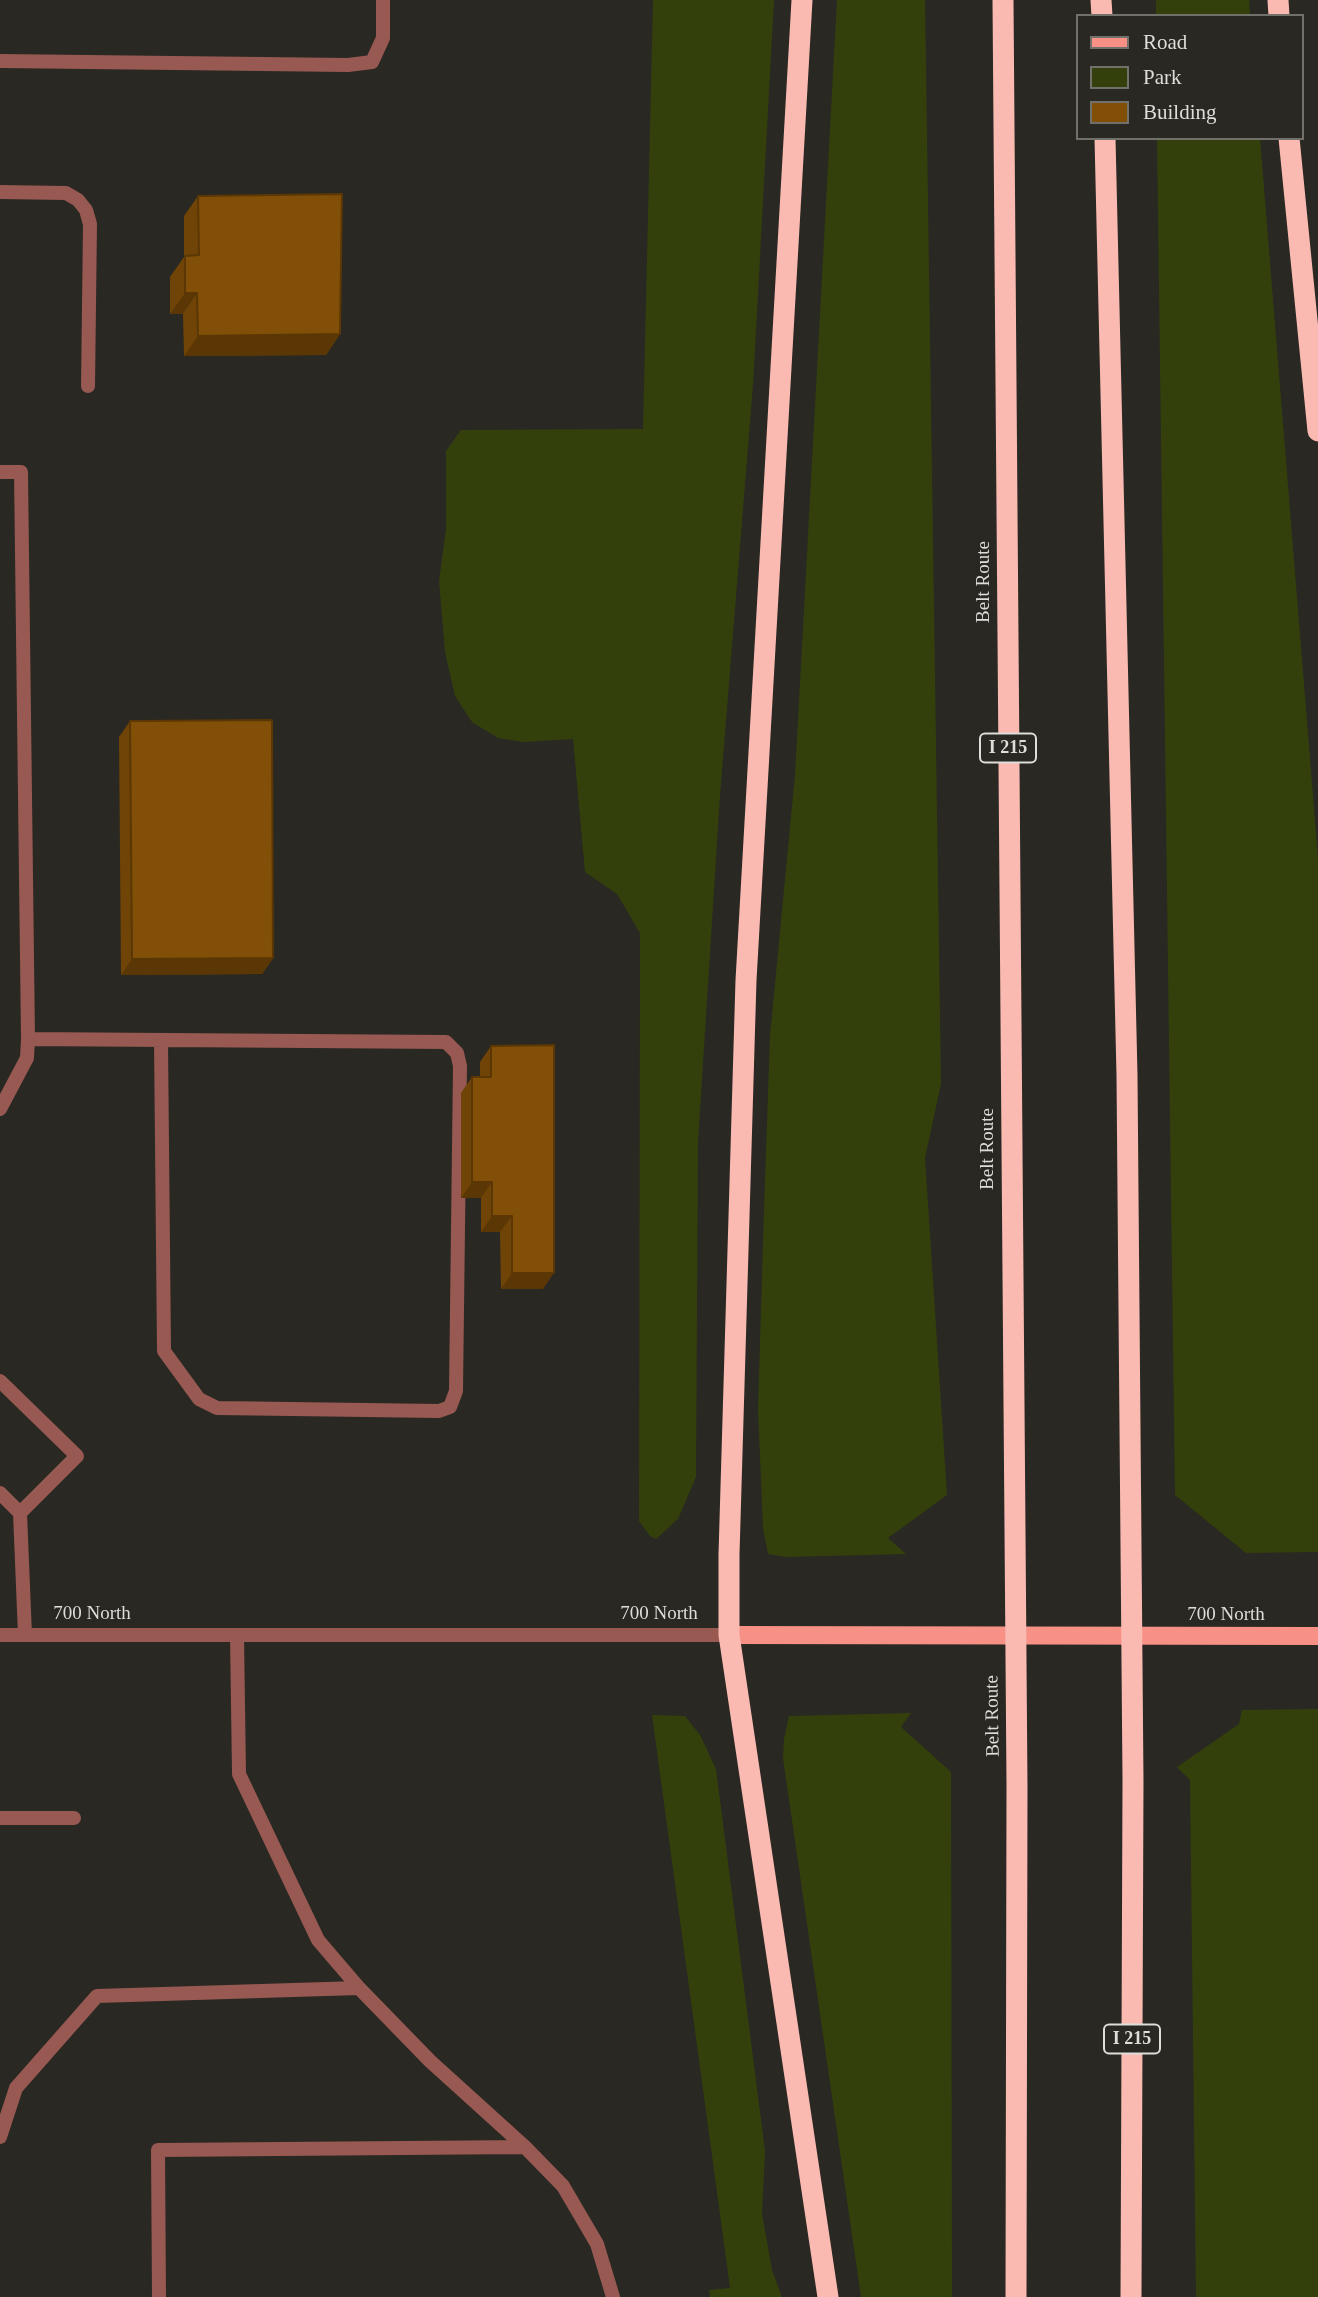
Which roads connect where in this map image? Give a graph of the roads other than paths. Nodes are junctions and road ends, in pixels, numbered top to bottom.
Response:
1 (383, 0) edge
2 (802, 0) edge
3 (1003, 0) edge
4 (0, 61) edge
5 (1105, 140) edge
6 (1289, 140) edge
7 (0, 191) edge
8 (88, 386) dead end
9 (1318, 431) edge
10 (0, 472) edge
11 (28, 1039) junction
12 (161, 1040) junction
13 (0, 1109) edge
14 (0, 1381) edge
15 (0, 1493) edge
16 (20, 1513) junction
17 (0, 1635) edge
18 (25, 1635) junction
19 (237, 1635) junction
20 (729, 1635) junction
21 (1318, 1636) edge
22 (0, 1818) edge
23 (74, 1818) dead end
24 (359, 1988) junction
25 (0, 2137) edge
26 (525, 2147) junction
27 (159, 2297) edge
28 (613, 2297) edge
29 (828, 2297) edge
30 (1016, 2297) edge
31 (1131, 2297) edge

1 - 4 street
2 - 20 highway
3 - 30 highway, Belt Route / I 215
5 - 31 highway, I 215
6 - 9 highway
7 - 8 street
10 - 11 street
11 - 12 street
11 - 13 street
12 - 12 street
14 - 16 street
15 - 16 street
16 - 18 street
17 - 18 street, 700 North
18 - 19 street, 700 North
19 - 20 street, 700 North
19 - 24 street
20 - 21 main road, 700 North
20 - 29 highway
22 - 23 street
24 - 25 street
24 - 26 street
26 - 27 street
26 - 28 street

